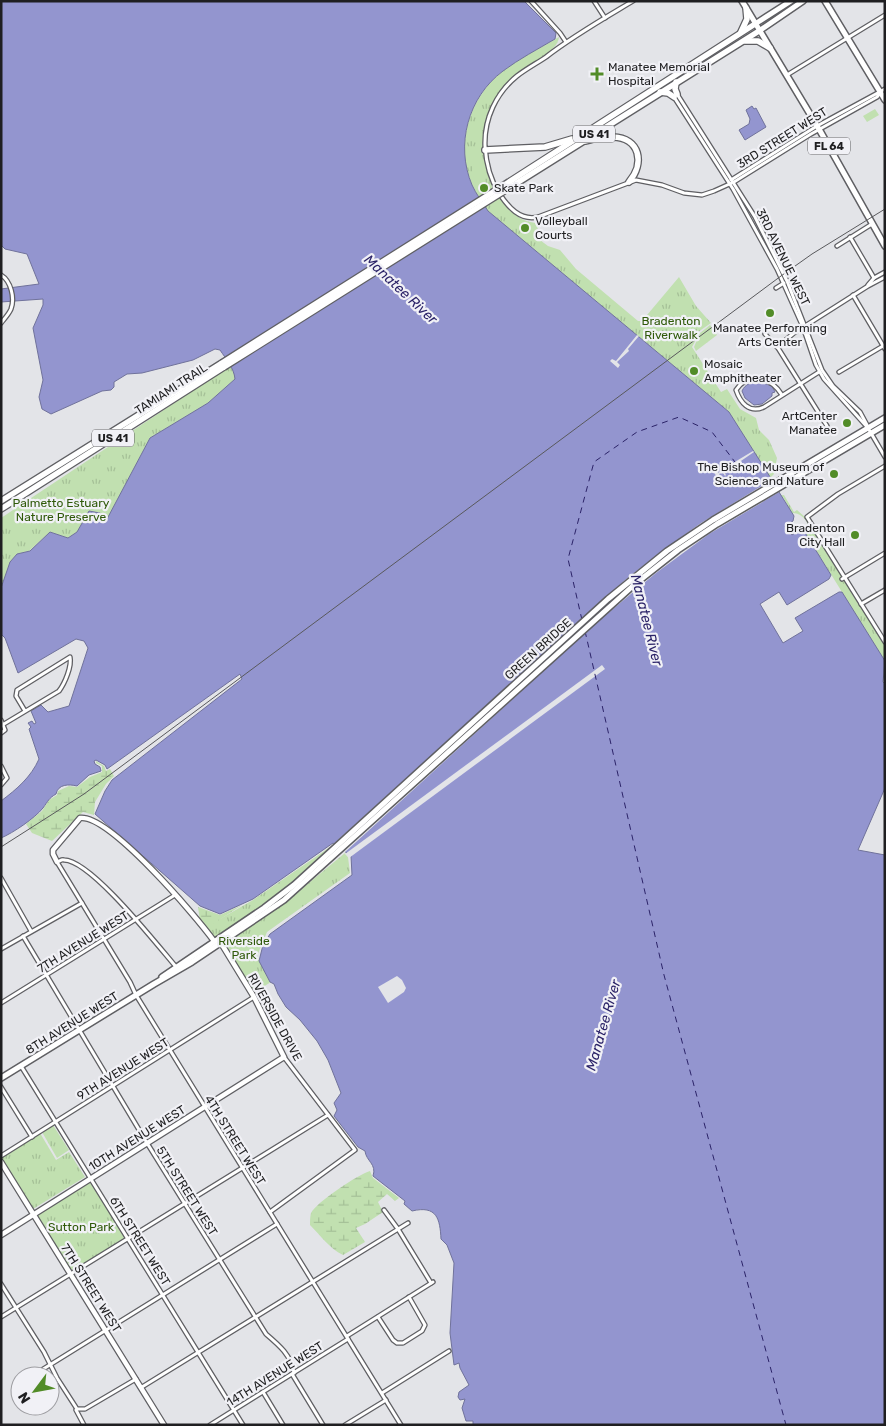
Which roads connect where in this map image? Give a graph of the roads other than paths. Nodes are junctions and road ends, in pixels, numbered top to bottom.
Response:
1 (531, 1) edge
2 (594, 1) edge
3 (633, 1) edge
4 (742, 1) edge
5 (791, 1) edge
6 (803, 1) edge
7 (825, 1) edge
8 (746, 8) junction
9 (885, 14) edge
10 (604, 18) junction
11 (755, 24) junction
12 (759, 30) junction
13 (740, 34) junction
14 (848, 38) junction
15 (743, 41) junction
16 (566, 42) junction
17 (770, 48) junction
18 (786, 75) junction
19 (676, 82) junction
20 (882, 91) edge
21 (660, 92) junction
22 (675, 96) junction
23 (885, 100) edge
24 (818, 127) junction
25 (590, 131) junction
26 (579, 143) junction
27 (485, 150) junction
28 (629, 182) junction
29 (732, 182) junction
30 (510, 184) junction
31 (756, 224) junction
32 (872, 224) junction
33 (850, 237) junction
34 (837, 246) dead end
35 (885, 246) edge
36 (885, 272) edge
37 (1, 275) edge
38 (885, 277) edge
39 (874, 278) junction
40 (784, 283) junction
41 (868, 286) junction
42 (776, 288) dead end
43 (853, 295) junction
44 (1, 323) edge
45 (804, 327) junction
46 (765, 334) dead end
47 (777, 347) junction
48 (884, 347) edge
49 (821, 371) junction
50 (839, 372) dead end
51 (800, 384) junction
52 (782, 395) junction
53 (885, 418) edge
54 (885, 425) edge
55 (827, 426) dead end
56 (869, 431) junction
57 (81, 454) junction
58 (885, 457) edge
59 (885, 466) edge
60 (1, 501) edge
61 (1, 509) edge
62 (885, 553) edge
63 (843, 579) junction
64 (885, 590) edge
65 (861, 604) junction
66 (885, 642) edge
67 (60, 662) junction
68 (68, 668) junction
69 (25, 711) junction
70 (2, 722) edge
71 (1, 734) edge
72 (1, 766) edge
73 (1, 786) edge
74 (333, 854) junction
75 (57, 862) junction
76 (1, 878) edge
77 (174, 895) junction
78 (82, 903) junction
79 (264, 908) junction
80 (135, 920) junction
81 (31, 931) junction
82 (24, 936) junction
83 (104, 939) junction
84 (214, 941) junction
85 (221, 944) junction
86 (1, 950) edge
87 (192, 962) junction
88 (177, 968) junction
89 (47, 975) junction
90 (136, 995) junction
91 (254, 997) junction
92 (1, 1003) edge
93 (80, 1030) junction
94 (170, 1050) junction
95 (284, 1057) junction
96 (21, 1066) junction
97 (1, 1078) edge
98 (112, 1086) junction
99 (1, 1087) edge
100 (204, 1107) junction
101 (328, 1115) junction
102 (56, 1122) junction
103 (32, 1136) junction
104 (147, 1143) junction
105 (1, 1156) edge
106 (1, 1162) edge
107 (242, 1168) junction
108 (91, 1179) junction
109 (185, 1203) junction
110 (384, 1210) dead end
111 (270, 1212) junction
112 (34, 1214) junction
113 (408, 1223) dead end
114 (277, 1224) junction
115 (398, 1229) junction
116 (1, 1235) edge
117 (128, 1238) junction
118 (220, 1260) junction
119 (71, 1274) junction
120 (313, 1282) junction
121 (1, 1284) edge
122 (163, 1295) junction
123 (409, 1297) junction
124 (16, 1308) junction
125 (1, 1317) edge
126 (256, 1317) junction
127 (378, 1317) junction
128 (106, 1330) junction
129 (348, 1338) junction
130 (449, 1351) dead end
131 (199, 1352) junction
132 (50, 1365) junction
133 (292, 1374) junction
134 (136, 1379) junction
135 (142, 1388) junction
136 (263, 1392) junction
137 (382, 1393) junction
138 (386, 1400) junction
139 (76, 1409) junction
140 (234, 1410) junction
141 (84, 1425) edge
142 (164, 1425) edge
143 (210, 1425) edge
144 (244, 1425) edge
145 (283, 1425) edge
146 (323, 1425) edge
147 (345, 1425) edge
148 (402, 1425) edge

1 - 16 street
2 - 10 street
3 - 10 street
4 - 8 main road, FL 64
5 - 11 main road, US 41
6 - 12 main road, US 41
7 - 14 main road
8 - 11 main road, FL 64
8 - 13 highway
9 - 14 street
10 - 16 street
11 - 12 main road, FL 64
11 - 13 highway, US 41
12 - 15 highway, US 41
12 - 17 main road, FL 64
13 - 25 highway, US 41
14 - 18 street
14 - 20 main road
15 - 17 highway
15 - 19 highway, US 41
16 - 27 street
17 - 18 main road, FL 64
18 - 24 main road, FL 64
19 - 21 highway, US 41
19 - 22 highway
20 - 23 main road
20 - 24 street, 3RD STREET WEST
21 - 22 highway
21 - 26 highway, US 41
22 - 29 street, 3RD AVENUE WEST
24 - 29 street, 3RD STREET WEST
24 - 32 main road, FL 64
25 - 27 highway
25 - 30 highway, US 41
26 - 28 highway
26 - 30 highway, US 41
27 - 28 street
28 - 29 street, 3RD STREET WEST
29 - 31 street, 3RD AVENUE WEST
30 - 57 highway, TAMIAMI TRAIL / US 41, bridge
31 - 40 street, 3RD AVENUE WEST
31 - 45 street, 3RD AVENUE WEST
32 - 33 street
32 - 35 main road, FL 64
33 - 34 street
33 - 39 street
36 - 39 street
37 - 44 street
38 - 41 street
39 - 41 street
40 - 42 street
40 - 45 street, 3RD AVENUE WEST
41 - 43 street
43 - 45 street
43 - 48 street
45 - 47 street
45 - 49 street, 3RD AVENUE WEST
46 - 47 street
47 - 51 street
48 - 50 street
49 - 51 street
49 - 56 street, 3RD AVENUE WEST
51 - 52 street
51 - 55 street
52 - 52 street
53 - 56 main road
54 - 56 main road
56 - 58 street, 3RD AVENUE WEST
56 - 74 main road, GREEN BRIDGE
57 - 60 highway, TAMIAMI TRAIL / US 41
57 - 61 highway, TAMIAMI TRAIL / US 41
59 - 63 street
62 - 63 street
63 - 65 street
64 - 65 street
65 - 66 street
67 - 68 street
67 - 68 street
67 - 69 street
68 - 69 street
69 - 70 street
70 - 71 street
72 - 73 street
74 - 79 main road, 8TH AVENUE WEST
74 - 85 main road, 8TH AVENUE WEST
75 - 77 street
75 - 78 street, 4TH STREET WEST
75 - 80 street
76 - 81 street
77 - 80 street, 7TH AVENUE WEST
77 - 84 street
78 - 81 street
78 - 83 street, 4TH STREET WEST
79 - 84 main road, 8TH AVENUE WEST
79 - 85 main road
80 - 83 street, 7TH AVENUE WEST
80 - 88 street
81 - 82 street
82 - 86 street
82 - 89 street, 5TH STREET WEST
83 - 89 street, 7TH AVENUE WEST
83 - 90 street, 4TH STREET WEST
84 - 87 main road
84 - 88 main road, 8TH AVENUE WEST
85 - 87 main road, 8TH AVENUE WEST
85 - 91 street, RIVERSIDE DRIVE
87 - 88 main road, 8TH AVENUE WEST
88 - 90 main road, 8TH AVENUE WEST
89 - 92 street, 7TH AVENUE WEST
89 - 93 street, 5TH STREET WEST
90 - 93 main road, 8TH AVENUE WEST
90 - 94 street, 4TH STREET WEST
91 - 94 street, 9TH AVENUE WEST
91 - 95 street, RIVERSIDE DRIVE
93 - 96 main road, 8TH AVENUE WEST
93 - 98 street, 5TH STREET WEST
94 - 98 street, 9TH AVENUE WEST
94 - 100 street, 4TH STREET WEST
95 - 100 street, 10TH AVENUE WEST
95 - 101 street, RIVERSIDE DRIVE
96 - 97 main road, 8TH AVENUE WEST
96 - 102 street, 6TH STREET WEST
98 - 102 street, 9TH AVENUE WEST
98 - 104 street, 5TH STREET WEST
99 - 103 street
100 - 104 street, 10TH AVENUE WEST
100 - 107 street, 4TH STREET WEST
101 - 107 street
101 - 111 street, RIVERSIDE DRIVE
102 - 103 street, 9TH AVENUE WEST
102 - 108 street, 6TH STREET WEST
103 - 105 street, 9TH AVENUE WEST
104 - 108 street, 10TH AVENUE WEST
104 - 109 street, 5TH STREET WEST
106 - 112 street, 7TH STREET WEST
107 - 109 street
107 - 111 street, 4TH STREET WEST
108 - 112 street, 10TH AVENUE WEST
108 - 117 street, 6TH STREET WEST
109 - 117 street
109 - 118 street, 5TH STREET WEST
110 - 115 street
111 - 114 street, 4TH STREET WEST
112 - 116 street, 10TH AVENUE WEST
112 - 119 street, 7TH STREET WEST
113 - 115 street
114 - 118 street
114 - 120 street, 4TH STREET WEST
115 - 120 street
115 - 123 street, 14TH AVENUE WEST
117 - 119 street
117 - 122 street, 6TH STREET WEST
118 - 122 street
118 - 126 street, 5TH STREET WEST
119 - 124 street
119 - 128 street, 7TH STREET WEST
120 - 126 street
120 - 129 street, 4TH STREET WEST
121 - 124 street
122 - 128 street
122 - 131 street, 6TH STREET WEST
123 - 127 street, 14TH AVENUE WEST
123 - 127 street
124 - 125 street
124 - 132 street
126 - 131 street
126 - 133 street, 5TH STREET WEST
127 - 129 street, 14TH AVENUE WEST
128 - 132 street
128 - 134 street, 7TH STREET WEST
129 - 133 street, 14TH AVENUE WEST
129 - 137 street, 4TH STREET WEST
130 - 137 street
131 - 135 street
131 - 140 street, 6TH STREET WEST
132 - 139 street
133 - 136 street, 14TH AVENUE WEST
133 - 146 street, 5TH STREET WEST
134 - 135 street, 7TH STREET WEST
134 - 139 street
135 - 142 street, 7TH STREET WEST
136 - 140 street, 14TH AVENUE WEST
136 - 145 street
137 - 138 street, 4TH STREET WEST
138 - 147 street
138 - 148 street, 4TH STREET WEST
139 - 141 street
140 - 143 street, 14TH AVENUE WEST
140 - 144 street, 6TH STREET WEST

